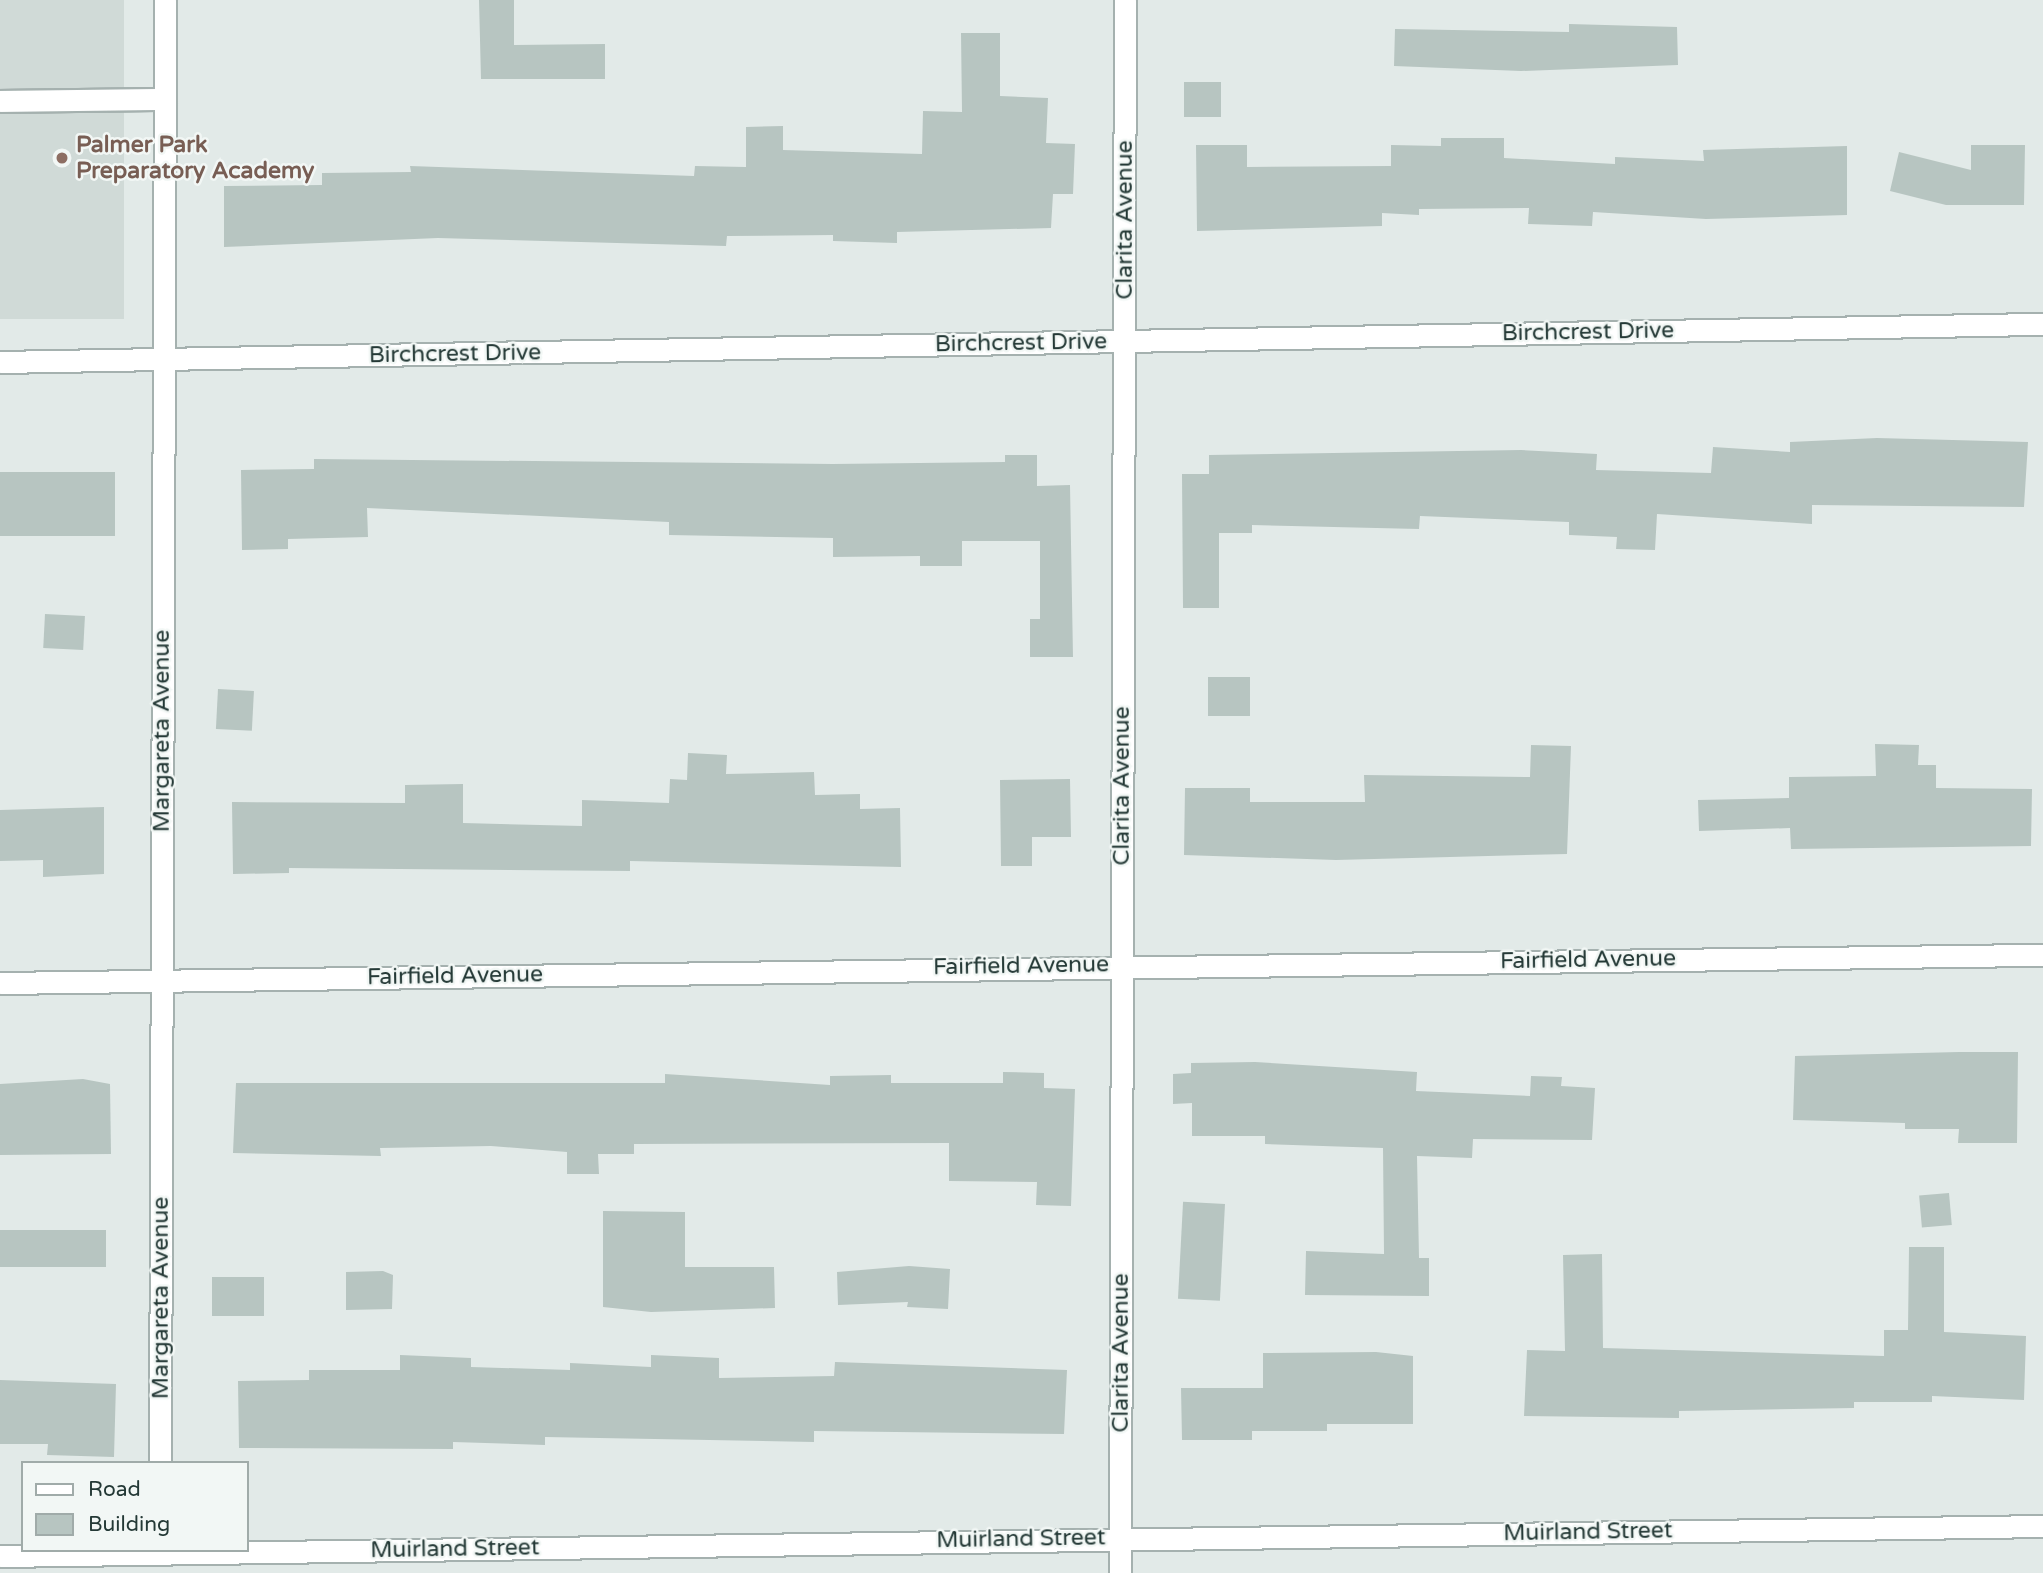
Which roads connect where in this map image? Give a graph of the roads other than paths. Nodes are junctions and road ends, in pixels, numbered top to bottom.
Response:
1 (165, 0) edge
2 (1125, 0) edge
3 (165, 99) junction
4 (0, 101) edge
5 (2043, 324) edge
6 (1124, 341) junction
7 (163, 359) junction
8 (0, 362) edge
9 (2043, 955) edge
10 (1122, 965) junction
11 (162, 980) junction
12 (0, 983) edge
13 (160, 1461) edge
14 (2043, 1526) edge
15 (1120, 1538) junction
16 (0, 1556) edge
17 (160, 1559) edge
18 (1120, 1573) edge

1 - 3 street, Margareta Avenue
2 - 6 street, Clarita Avenue
3 - 4 street
3 - 7 street, Margareta Avenue
5 - 6 street, Birchcrest Drive
6 - 7 street, Birchcrest Drive
6 - 10 street, Clarita Avenue
7 - 8 street, Birchcrest Drive
7 - 11 street, Margareta Avenue
9 - 10 street, Fairfield Avenue
10 - 11 street, Fairfield Avenue
10 - 15 street, Clarita Avenue
11 - 12 street, Fairfield Avenue
11 - 13 street, Margareta Avenue
14 - 15 street, Muirland Street
15 - 17 street, Muirland Street
15 - 18 street, Clarita Avenue
16 - 17 street, Muirland Street

